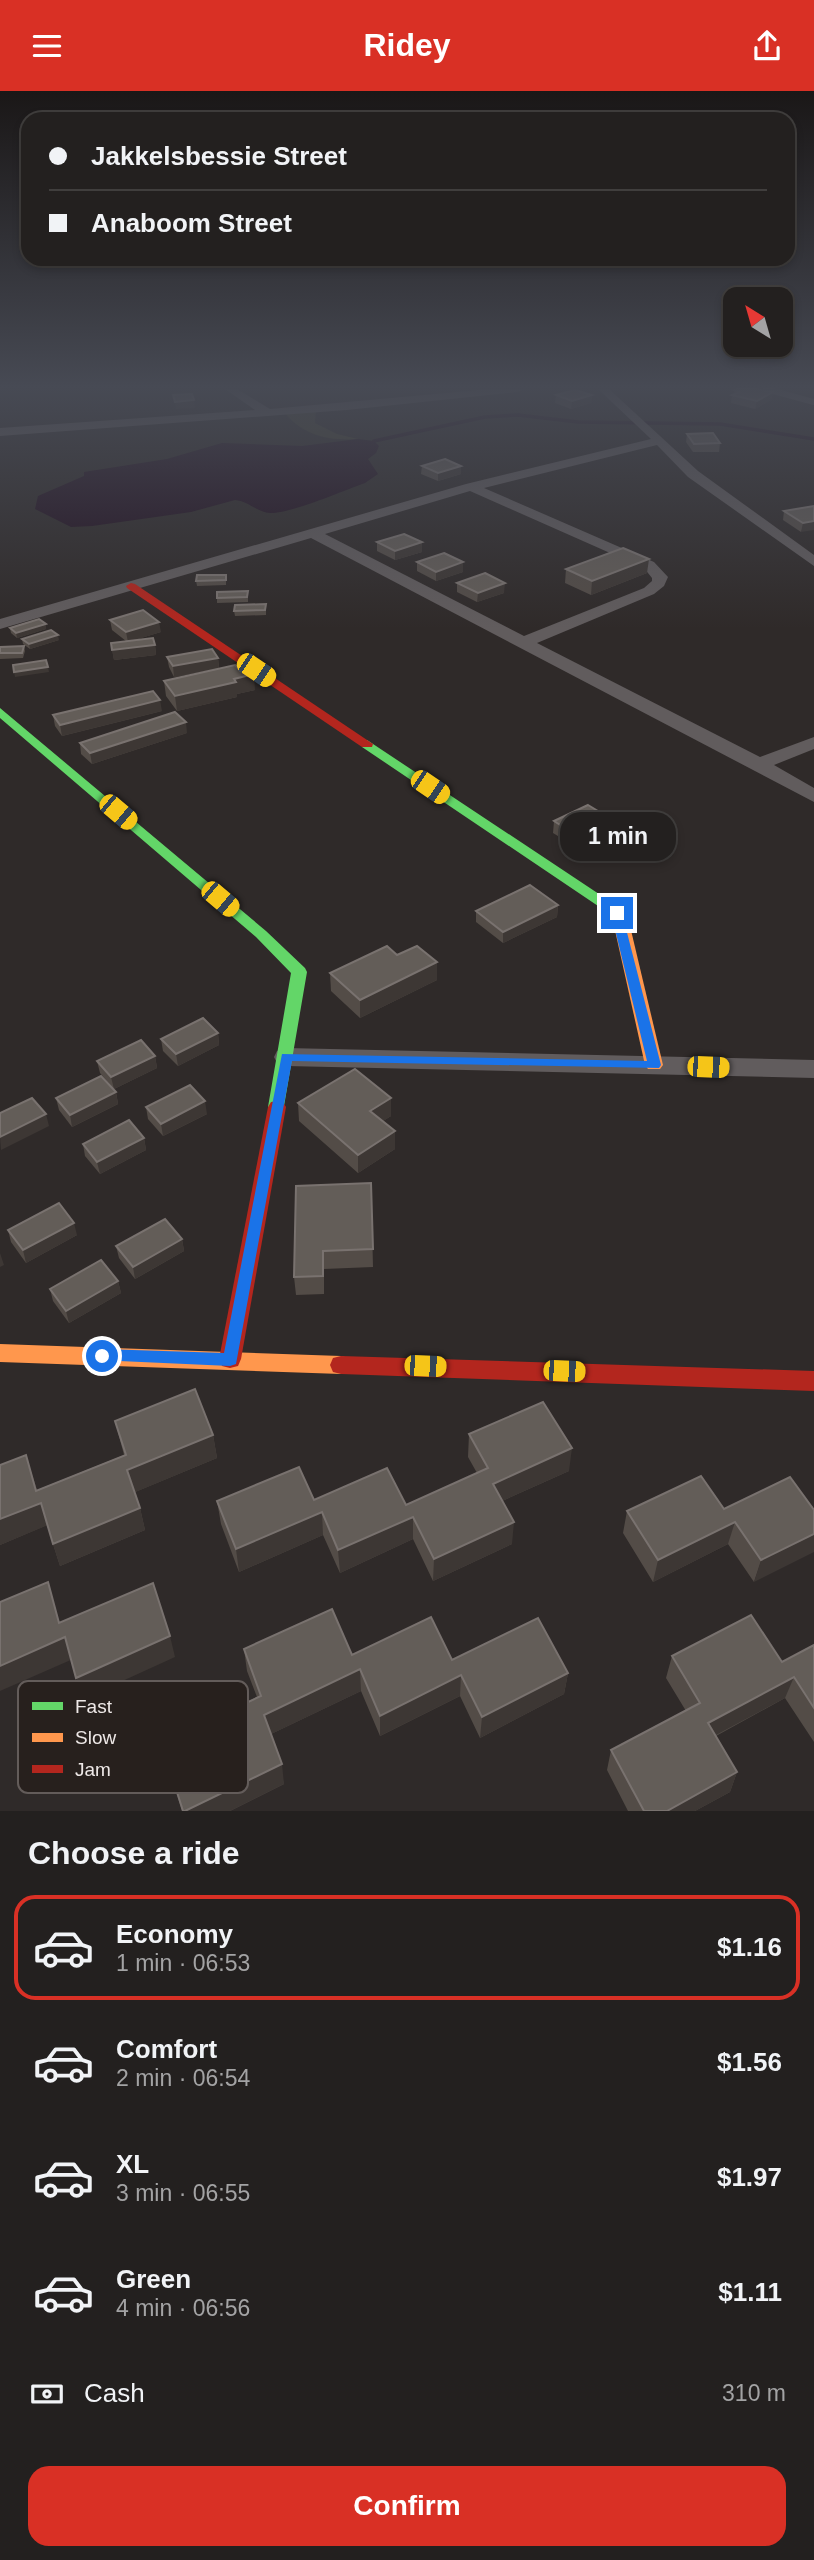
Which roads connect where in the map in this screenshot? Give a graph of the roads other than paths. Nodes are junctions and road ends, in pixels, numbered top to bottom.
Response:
1 (543, 469) edge
2 (688, 469) edge
3 (471, 487) junction
4 (312, 533) junction
5 (814, 562) edge
6 (131, 586) junction
7 (0, 624) edge
8 (522, 643) junction
9 (0, 712) edge
10 (814, 743) edge
11 (759, 764) junction
12 (814, 796) edge
13 (286, 1057) junction
14 (654, 1065) junction
15 (814, 1069) edge
16 (0, 1353) edge
17 (230, 1359) junction
18 (814, 1381) edge

1 - 3 street
2 - 5 street
3 - 4 street
3 - 8 street
4 - 6 street
4 - 8 street
6 - 7 street
6 - 14 street
8 - 11 street
9 - 13 street
10 - 11 street
11 - 12 street
13 - 14 street
13 - 17 street
14 - 15 street
16 - 17 street
17 - 18 street

